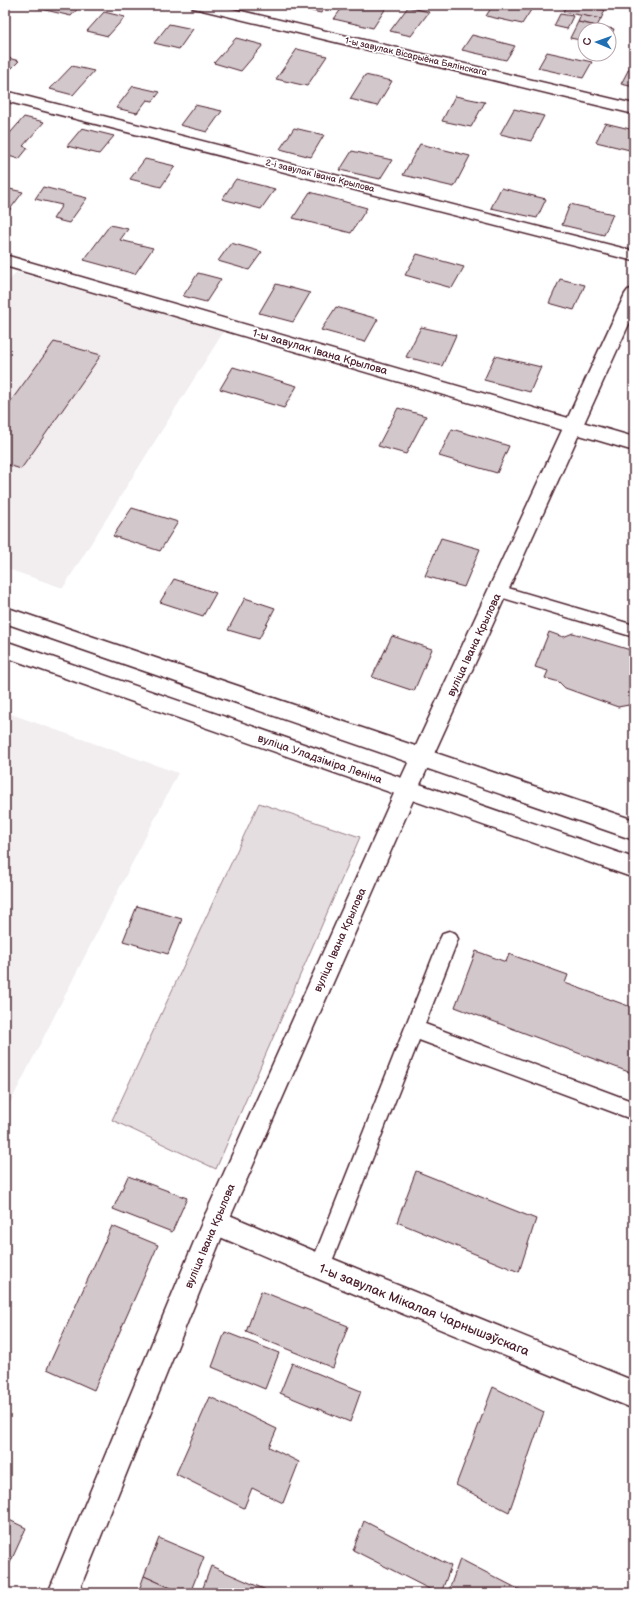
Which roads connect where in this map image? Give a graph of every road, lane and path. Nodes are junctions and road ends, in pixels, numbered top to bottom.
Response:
1 (198, 5) edge
2 (5, 96) edge
3 (634, 109) edge
4 (634, 256) edge
5 (5, 260) edge
6 (634, 294) edge
7 (573, 425) junction
8 (634, 444) edge
9 (498, 591) junction
10 (5, 615) edge
11 (634, 631) edge
12 (5, 649) edge
13 (422, 758) junction
14 (407, 789) junction
15 (634, 830) edge
16 (634, 868) edge
17 (449, 939) dead end
18 (414, 1029) junction
19 (634, 1111) edge
20 (215, 1222) junction
21 (320, 1267) junction
22 (634, 1395) edge
23 (63, 1593) edge

1 - 3 street, 1-ы завулак Вісарыёна Бялінскага
2 - 4 street, 2-і завулак Івана Крылова
5 - 7 street, 1-ы завулак Івана Крылова
6 - 7 street, вуліца Івана Крылова
7 - 8 street, 1-ы завулак Івана Крылова
7 - 9 street, вуліца Івана Крылова
9 - 11 lane
9 - 13 street, вуліца Івана Крылова
10 - 13 street
12 - 14 street, вуліца Уладзіміра Леніна
13 - 14 street, вуліца Івана Крылова
13 - 15 street
14 - 16 street, вуліца Уладзіміра Леніна
14 - 20 street, вуліца Івана Крылова
17 - 18 lane
18 - 19 lane
18 - 21 lane
20 - 21 street, 1-ы завулак Мікалая Чарнышэўскага
20 - 23 street, вуліца Івана Крылова
21 - 22 street, 1-ы завулак Мікалая Чарнышэўскага

